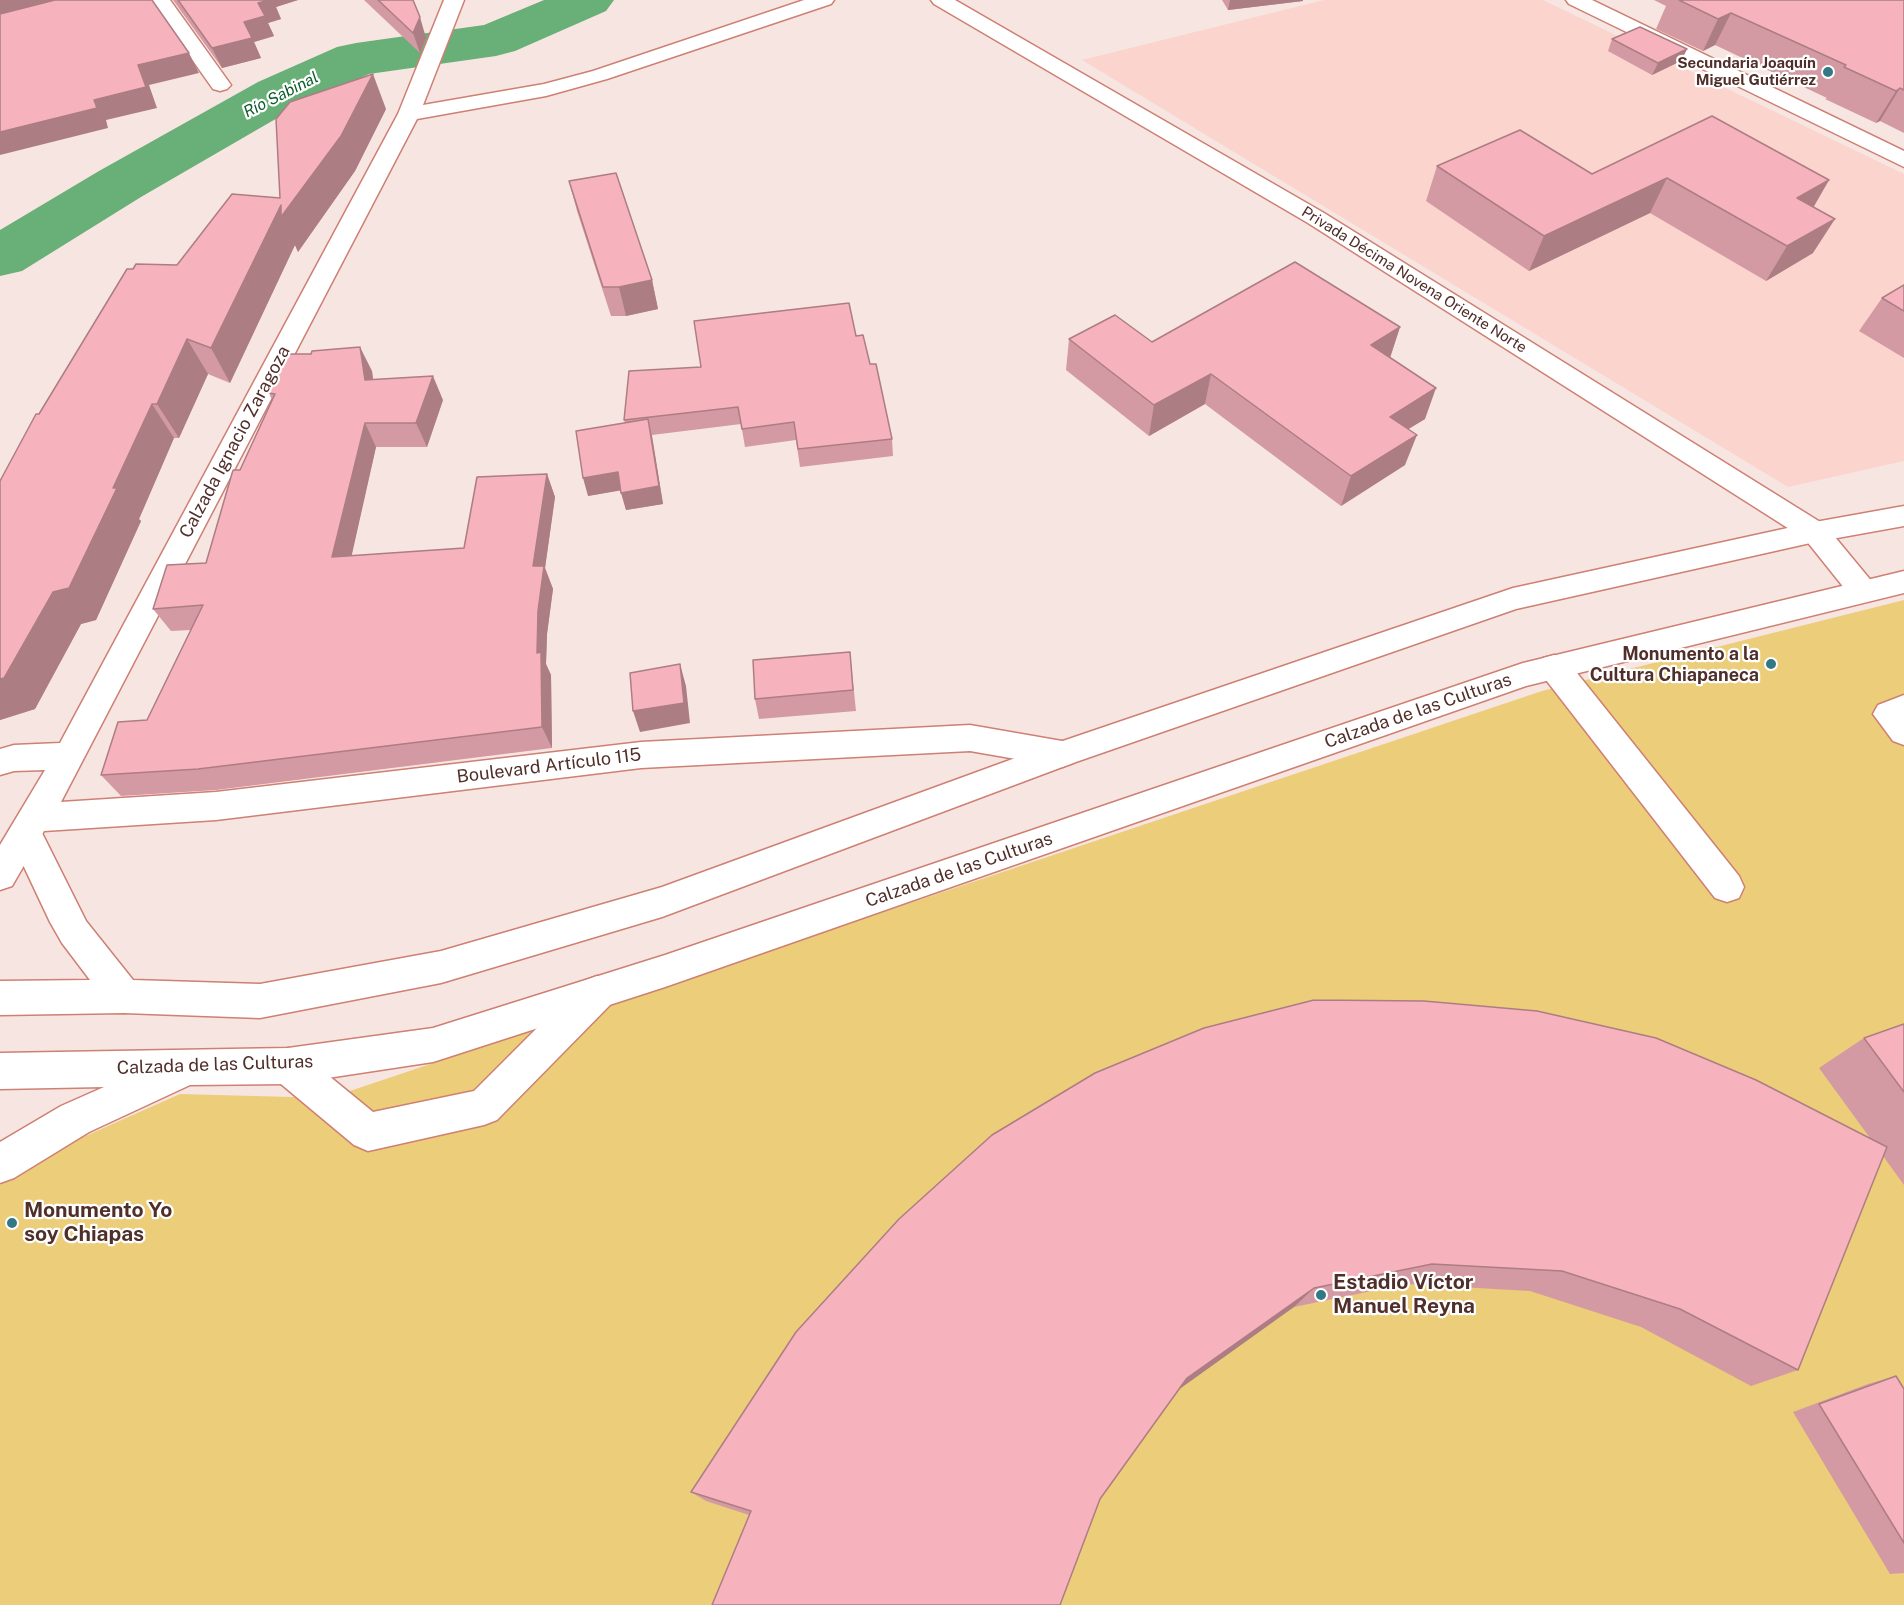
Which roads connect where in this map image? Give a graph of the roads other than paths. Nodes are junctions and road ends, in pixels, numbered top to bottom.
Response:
1 (160, 0) edge
2 (824, 0) edge
3 (941, 0) edge
4 (1576, 0) edge
5 (451, 8) edge
6 (220, 86) dead end
7 (412, 103) junction
8 (1904, 160) edge
9 (1904, 516) edge
10 (1815, 532) junction
11 (1904, 582) edge
12 (1863, 591) junction
13 (1554, 667) junction
14 (1904, 708) edge
15 (1904, 732) edge
16 (1062, 754) junction
17 (69, 756) junction
18 (0, 762) edge
19 (31, 826) junction
20 (0, 875) edge
21 (1727, 887) dead end
22 (597, 993) junction
23 (124, 996) junction
24 (0, 998) edge
25 (288, 1066) junction
26 (192, 1067) junction
27 (0, 1071) edge
28 (0, 1164) edge

1 - 6 street
2 - 7 street
3 - 10 street, Privada Décima Novena Oriente Norte
4 - 8 street
5 - 7 street, Calzada Ignacio Zaragoza
7 - 17 street, Calzada Ignacio Zaragoza
9 - 10 street
10 - 12 street, Privada Décima Novena Oriente Norte
10 - 16 street
11 - 12 street, Calzada de las Culturas
12 - 13 street, Calzada de las Culturas
13 - 21 street
13 - 22 street, Calzada de las Culturas
14 - 15 street
16 - 19 street, Boulevard Artículo 115
16 - 23 street
17 - 18 street
17 - 19 street, Calzada Ignacio Zaragoza
19 - 20 street, Calzada Ignacio Zaragoza
19 - 23 street
22 - 25 street, Calzada de las Culturas
22 - 25 street
23 - 24 street
25 - 26 street, Calzada de las Culturas
26 - 27 street, Calzada de las Culturas
26 - 28 street

